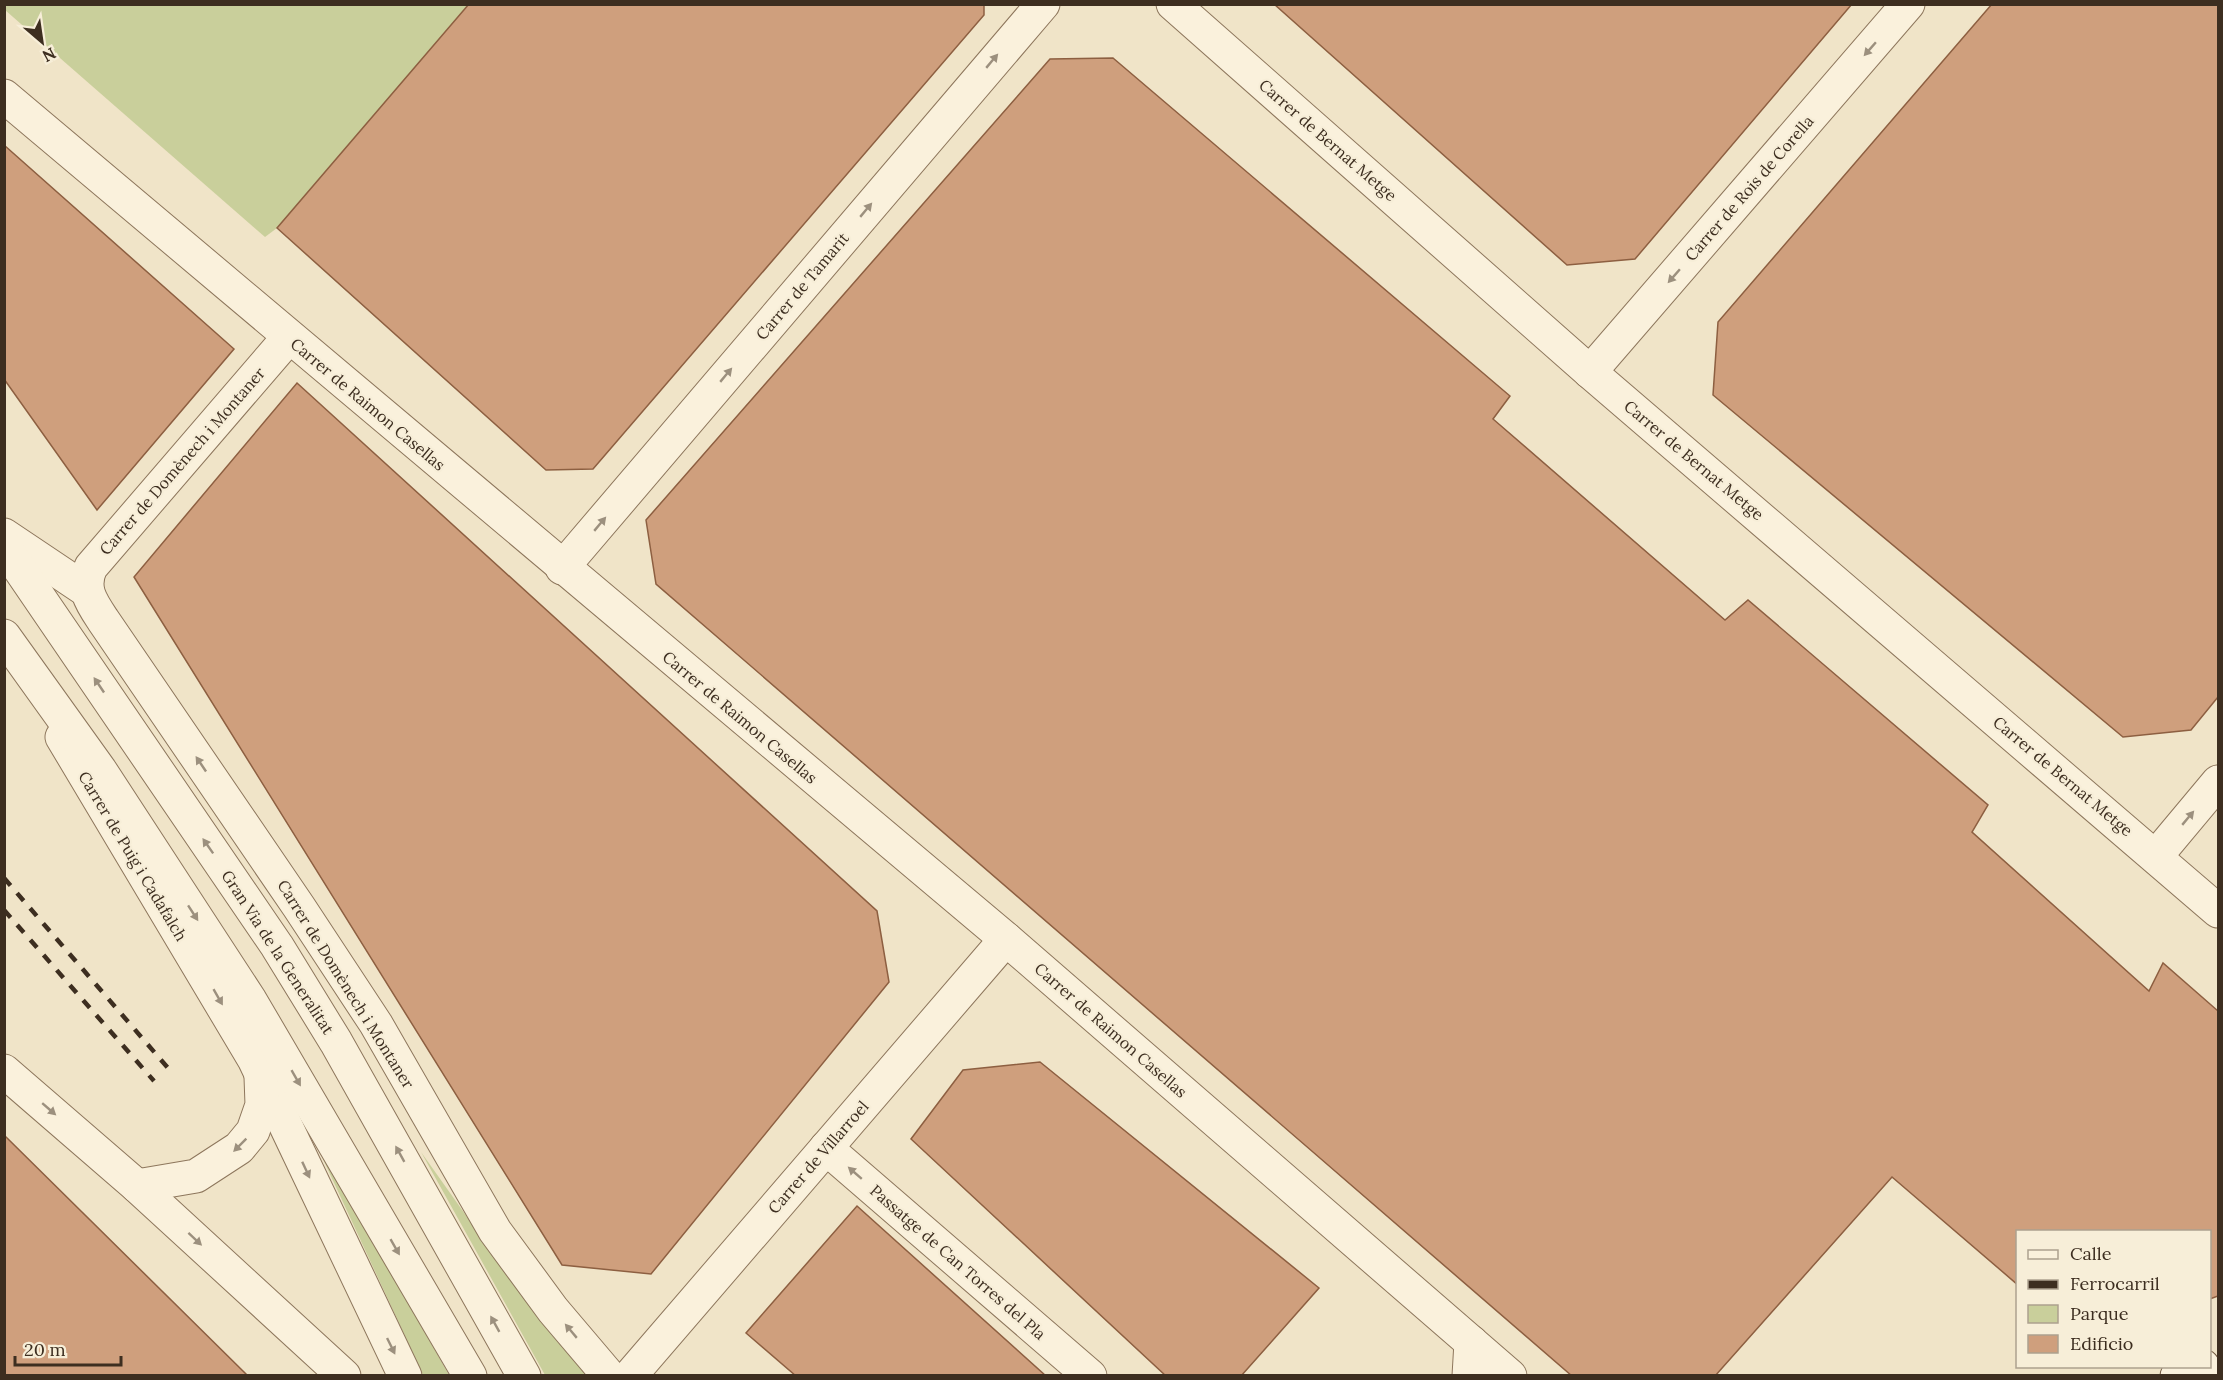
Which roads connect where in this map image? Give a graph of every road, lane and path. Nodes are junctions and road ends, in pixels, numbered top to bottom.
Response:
1 (1043, 4) edge
2 (1173, 4) edge
3 (1908, 4) edge
4 (4, 96) edge
5 (289, 337) junction
6 (1590, 372) junction
7 (4, 535) edge
8 (4, 546) edge
9 (562, 568) junction
10 (86, 590) junction
11 (6, 637) edge
12 (2218, 782) edge
13 (2157, 855) junction
14 (2218, 910) edge
15 (1006, 939) junction
16 (4, 1071) edge
17 (260, 1072) junction
18 (826, 1148) junction
19 (137, 1186) junction
20 (1471, 1342) junction
21 (2198, 1368) edge
22 (344, 1376) edge
23 (405, 1376) edge
24 (470, 1376) edge
25 (524, 1376) edge
26 (609, 1376) edge
27 (630, 1376) edge
28 (1090, 1376) edge
29 (1469, 1376) edge
30 (1510, 1376) edge
31 (2178, 1376) edge

9 -> 1 street, Carrer de Tamarit
2 - 6 street, Carrer de Bernat Metge
3 -> 6 street, Carrer de Rois de Corella
4 - 5 street, Carrer de Raimon Casellas
5 - 9 street, Carrer de Raimon Casellas
5 - 10 street, Carrer de Domènech i Montaner
6 - 13 street, Carrer de Bernat Metge
7 - 10 street, Carrer de Domènech i Montaner
25 -> 8 street, Gran Via de la Generalitat
9 - 15 street, Carrer de Raimon Casellas
26 -> 10 street, Carrer de Domènech i Montaner
11 -> 17 street, Carrer de Puig i Cadafalch
11 -> 24 street
13 -> 12 street
13 - 14 street, Carrer de Bernat Metge
15 - 18 street, Carrer de Villarroel
15 - 20 street, Carrer de Raimon Casellas
16 -> 19 street
17 -> 19 street, Carrer de Puig i Cadafalch
17 -> 23 street, Carrer de Puig i Cadafalch
18 - 27 street, Carrer de Villarroel
28 -> 18 street, Passatge de Can Torres del Pla
19 -> 22 street
20 - 29 street
20 - 30 street, Carrer de Raimon Casellas
21 - 31 street

